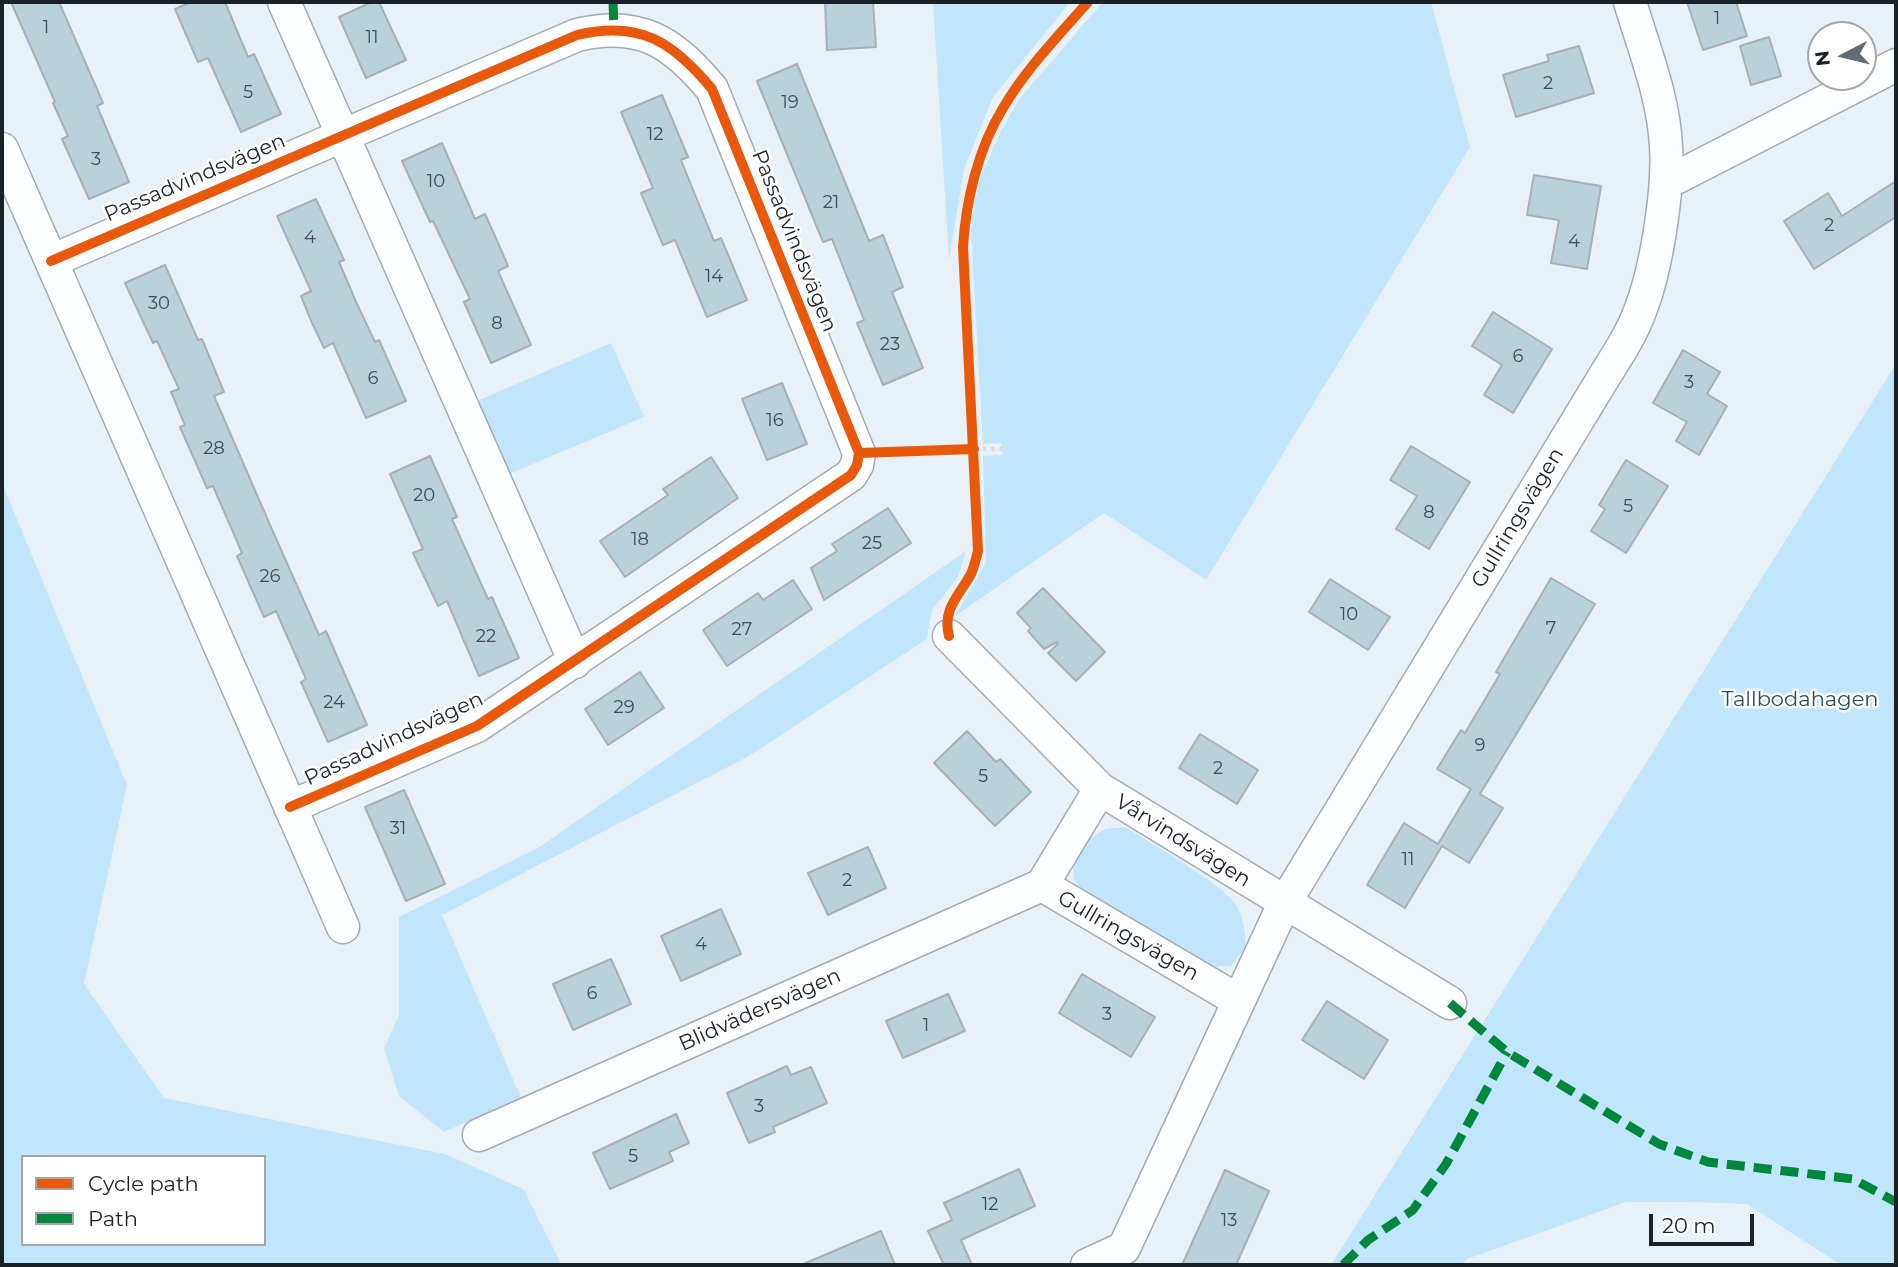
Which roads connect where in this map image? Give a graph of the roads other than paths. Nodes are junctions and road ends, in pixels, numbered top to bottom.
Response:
1 (284, 2) edge
2 (1630, 2) edge
3 (1896, 65) edge
4 (343, 135) junction
5 (2, 149) edge
6 (1666, 183) junction
7 (51, 261) junction
8 (949, 636) dead end
9 (575, 662) junction
10 (1100, 789) junction
11 (290, 807) junction
12 (1042, 885) junction
13 (1284, 904) junction
14 (343, 927) dead end
15 (1239, 1001) junction
16 (1450, 1003) dead end
17 (478, 1135) dead end
18 (1104, 1262) edge

1 - 4 street
2 - 6 street, Gullringsvägen
3 - 6 street
4 - 7 street, Passadvindsvägen
4 - 9 street
4 - 9 street, Passadvindsvägen
5 - 7 street, Passadvindsvägen
6 - 13 street, Gullringsvägen
7 - 11 street, Passadvindsvägen
8 - 10 street, Vårvindsvägen
9 - 11 street, Passadvindsvägen
10 - 12 street, Gullringsvägen
10 - 13 street, Vårvindsvägen
11 - 14 street, Passadvindsvägen
12 - 15 street, Gullringsvägen
12 - 17 street, Blidvädersvägen
13 - 15 street, Gullringsvägen
13 - 16 street, Vårvindsvägen
15 - 18 street, Gullringsvägen

